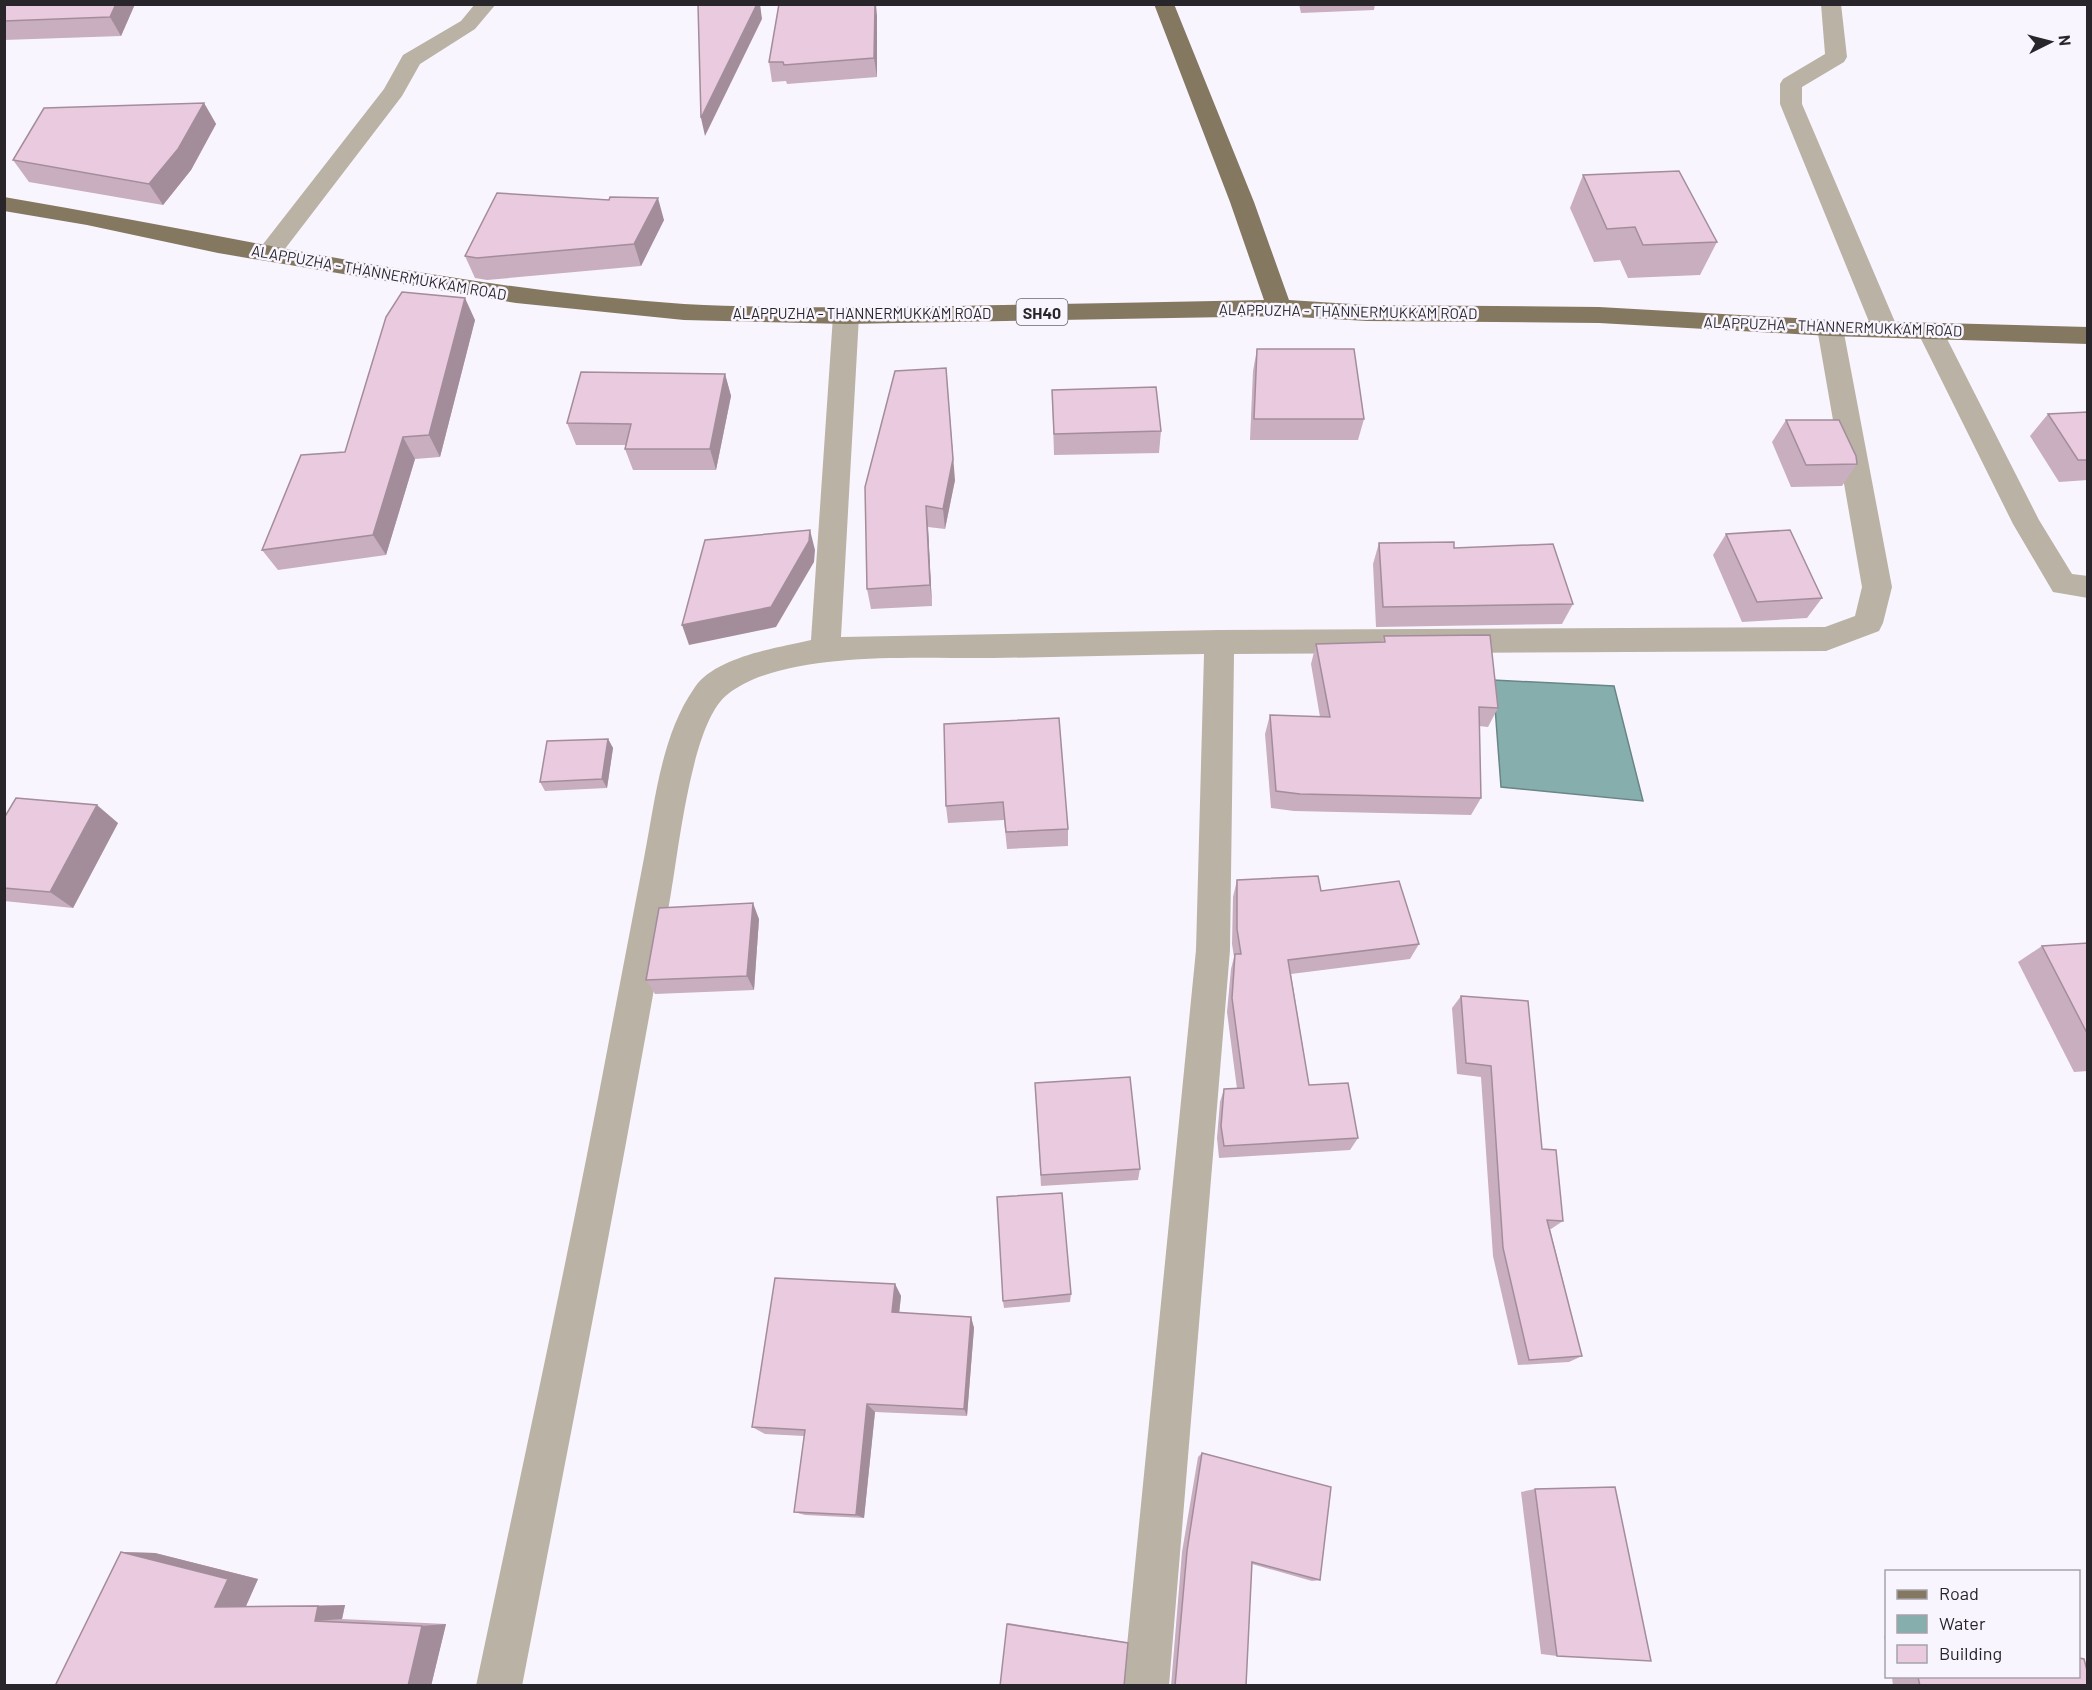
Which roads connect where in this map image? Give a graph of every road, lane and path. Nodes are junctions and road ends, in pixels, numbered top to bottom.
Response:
1 (486, 4) edge
2 (1164, 4) edge
3 (1831, 4) edge
4 (4, 204) edge
5 (269, 253) junction
6 (1279, 308) junction
7 (846, 316) junction
8 (1830, 328) junction
9 (1885, 329) junction
10 (1930, 331) junction
11 (2088, 336) edge
12 (2088, 587) edge
13 (1219, 642) junction
14 (825, 649) junction
15 (499, 1686) edge
16 (1146, 1686) edge

1 - 5 street
2 - 6 main road
3 - 9 street
4 - 5 main road, ALAPPUZHA - THANNERMUKKAM ROAD / SH40
5 - 7 main road, ALAPPUZHA - THANNERMUKKAM ROAD / SH40
6 - 7 main road, ALAPPUZHA - THANNERMUKKAM ROAD / SH40
6 - 8 main road, ALAPPUZHA - THANNERMUKKAM ROAD / SH40
7 - 14 street
8 - 9 main road, ALAPPUZHA - THANNERMUKKAM ROAD / SH40
8 - 13 street
9 - 10 main road, ALAPPUZHA - THANNERMUKKAM ROAD / SH40
10 - 11 main road, ALAPPUZHA - THANNERMUKKAM ROAD / SH40
10 - 12 street
13 - 14 street
13 - 16 street
14 - 15 street

